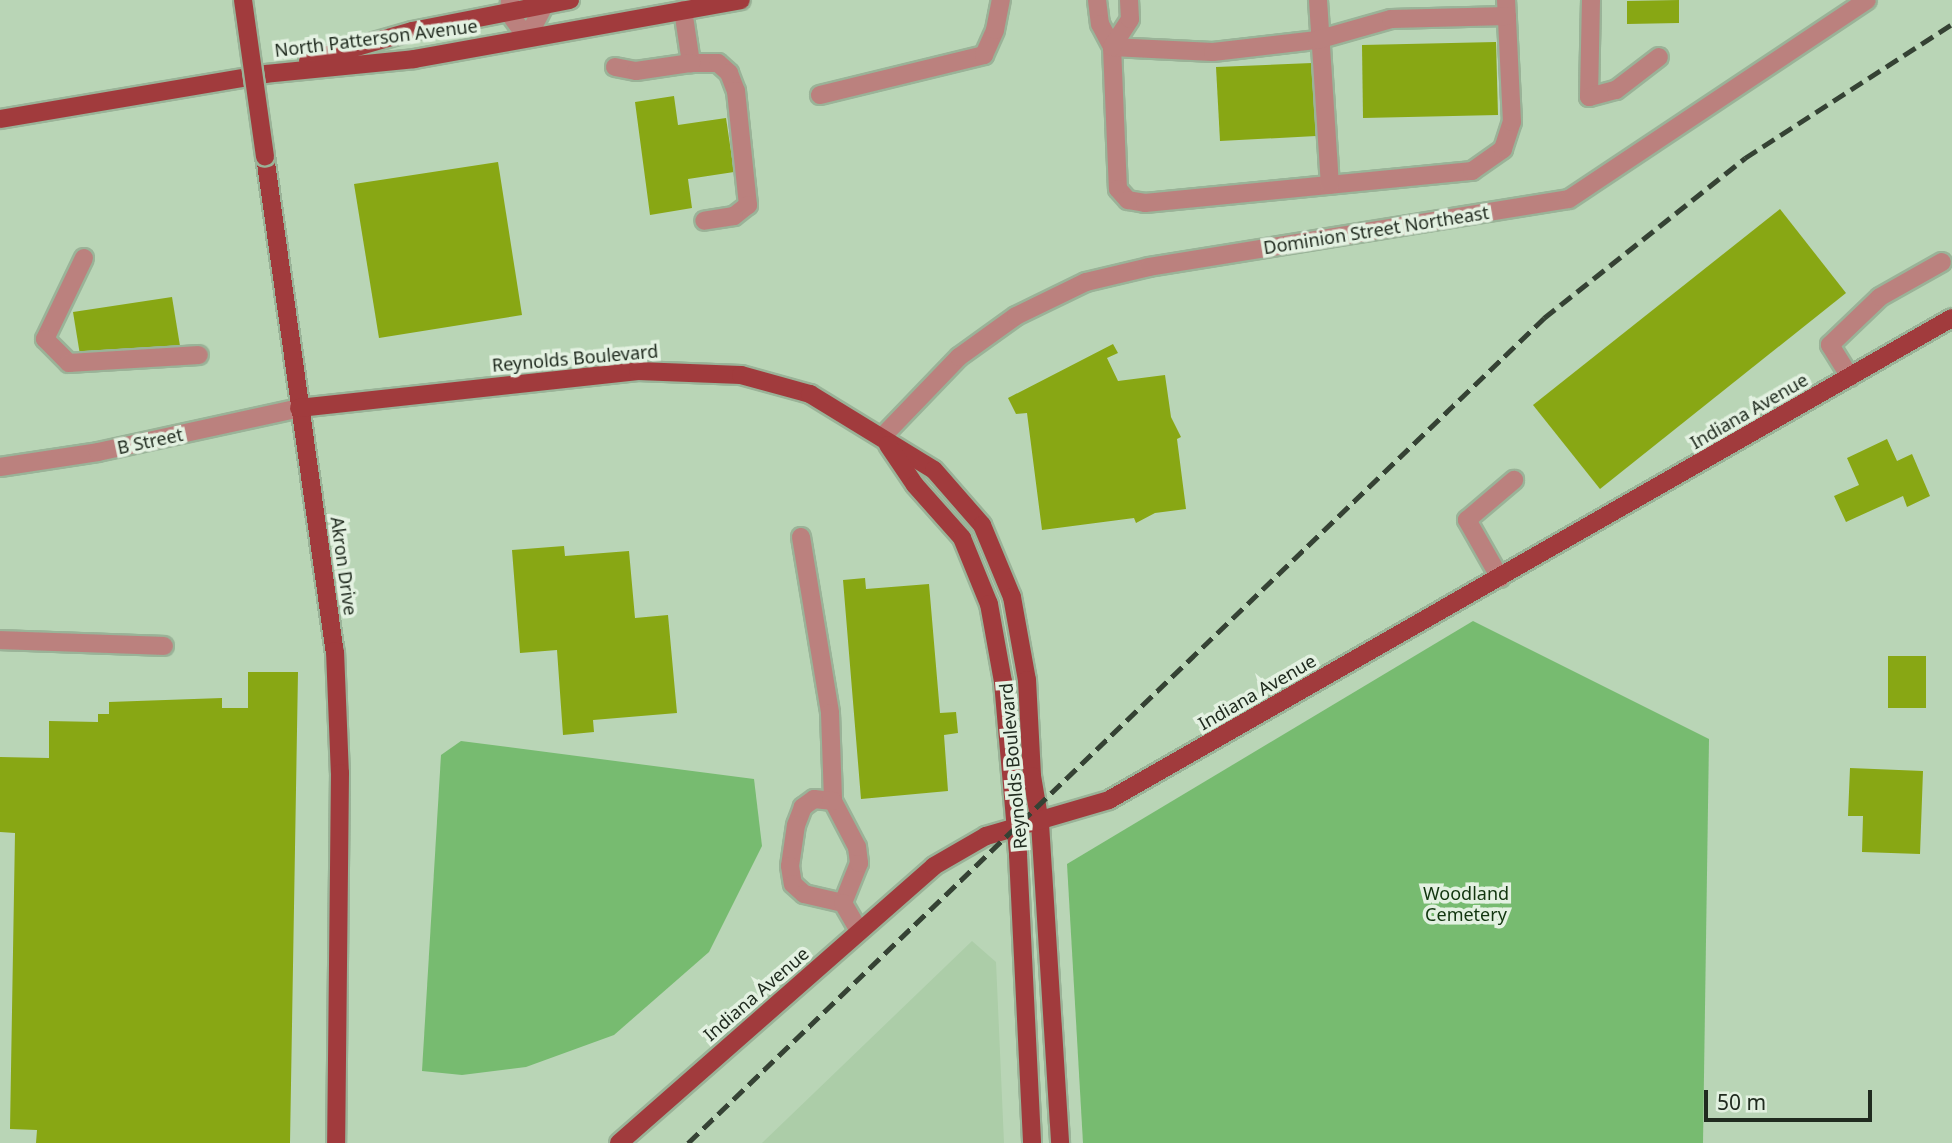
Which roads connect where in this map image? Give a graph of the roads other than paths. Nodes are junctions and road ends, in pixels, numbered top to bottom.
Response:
1 (243, 0) edge
2 (570, 0) edge
3 (741, 0) edge
4 (1001, 0) edge
5 (1097, 0) edge
6 (1129, 0) edge
7 (1318, 0) edge
8 (1591, 0) edge
9 (1867, 0) edge
10 (547, 2) edge
11 (509, 7) edge
12 (1506, 8) edge
13 (683, 10) junction
14 (527, 38) junction
15 (1318, 40) junction
16 (1112, 47) junction
17 (1659, 57) dead end
18 (691, 63) junction
19 (615, 67) dead end
20 (265, 74) junction
21 (820, 95) dead end
22 (0, 118) edge
23 (1329, 185) junction
24 (704, 221) dead end
25 (84, 258) dead end
26 (1942, 262) dead end
27 (1952, 318) edge
28 (200, 355) dead end
29 (1850, 377) junction
30 (299, 408) junction
31 (883, 437) junction
32 (0, 467) edge
33 (1514, 480) dead end
34 (801, 537) dead end
35 (1500, 578) junction
36 (0, 640) edge
37 (164, 646) dead end
38 (833, 801) junction
39 (1040, 823) junction
40 (1015, 829) junction
41 (843, 903) junction
42 (859, 931) junction
43 (335, 1143) edge
44 (619, 1143) edge
45 (1032, 1143) edge
46 (1060, 1143) edge

1 - 30 main road, Akron Drive, bridge
2 - 10 main road, North Patterson Avenue
3 - 13 main road, North Patterson Avenue
4 - 21 street
5 - 16 street
6 - 16 street
7 - 15 street
8 - 17 street
9 - 31 street, Dominion Street Northeast
10 - 11 main road, North Patterson Avenue
10 - 14 street
11 - 14 street
11 - 20 main road, North Patterson Avenue
12 - 15 street
12 - 23 street
13 - 14 main road, North Patterson Avenue
13 - 18 street
14 - 20 main road, North Patterson Avenue
15 - 16 street
15 - 23 street
16 - 23 street
18 - 19 street
18 - 24 street
20 - 22 main road, North Patterson Avenue
25 - 28 street
26 - 29 street
27 - 29 main road, Indiana Avenue
29 - 35 main road, Indiana Avenue
30 - 31 main road, Reynolds Boulevard
30 - 32 street, B Street
30 - 43 main road, Akron Drive
31 - 39 main road, Reynolds Boulevard
31 - 40 main road, Reynolds Boulevard
33 - 35 street
34 - 38 street
35 - 39 main road, Indiana Avenue
36 - 37 street
38 - 41 street
38 - 41 street
39 - 40 main road, Indiana Avenue
39 - 46 main road, Reynolds Boulevard
40 - 42 main road, Indiana Avenue
40 - 45 main road, Reynolds Boulevard
41 - 42 street
42 - 44 main road, Indiana Avenue

